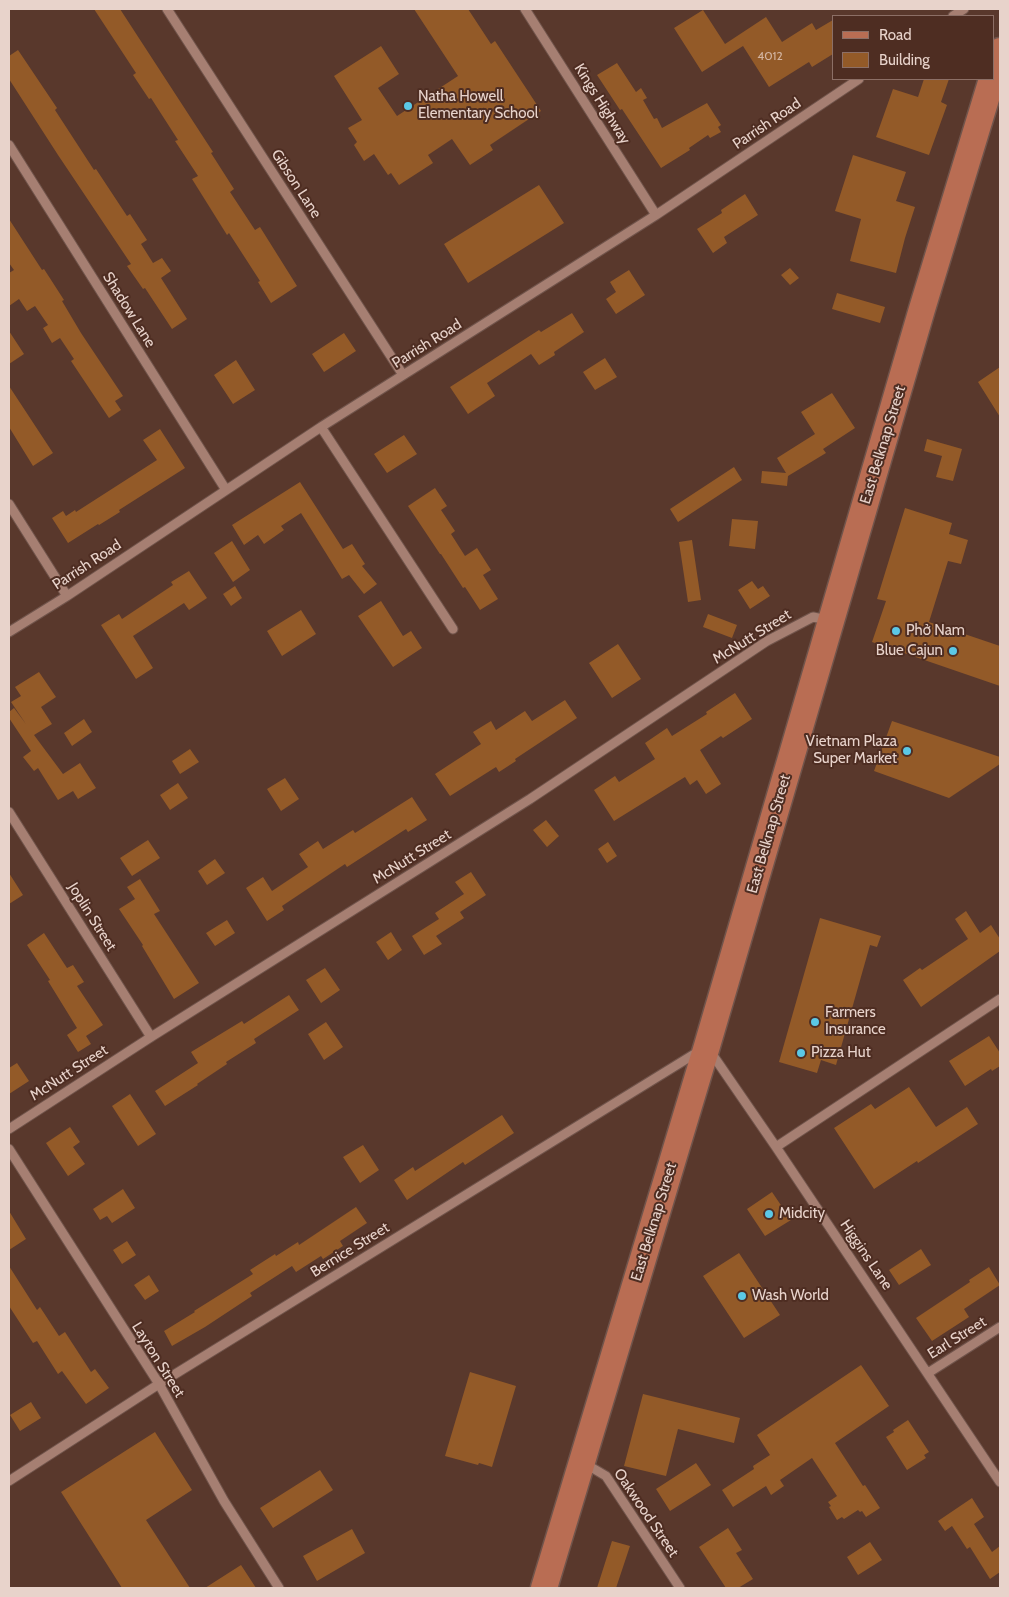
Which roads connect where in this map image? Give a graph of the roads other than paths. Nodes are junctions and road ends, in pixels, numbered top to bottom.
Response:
1 (167, 9) edge
2 (525, 9) edge
3 (1000, 51) edge
4 (994, 70) edge
5 (858, 80) edge
6 (991, 80) edge
7 (9, 145) edge
8 (656, 214) junction
9 (403, 375) junction
10 (321, 427) junction
11 (226, 490) junction
12 (9, 504) edge
13 (66, 596) junction
14 (831, 621) junction
15 (453, 629) dead end
16 (9, 632) edge
17 (9, 812) edge
18 (1000, 999) edge
19 (151, 1037) junction
20 (707, 1046) junction
21 (9, 1129) edge
22 (776, 1146) junction
23 (9, 1149) edge
24 (1000, 1327) edge
25 (928, 1373) junction
26 (159, 1384) junction
27 (582, 1462) junction
28 (9, 1481) edge
29 (1000, 1482) edge
30 (279, 1588) edge
31 (544, 1588) edge
32 (680, 1588) edge

1 - 9 street, Gibson Lane
2 - 8 street, Kings Highway
3 - 4 main road, East Belknap Street
5 - 8 street, Parrish Road
6 - 14 main road, East Belknap Street
7 - 11 street, Shadow Lane
8 - 9 street, Parrish Road
9 - 10 street, Parrish Road
10 - 11 street, Parrish Road
10 - 15 street
11 - 13 street, Parrish Road
12 - 13 street
13 - 16 street, Parrish Road
14 - 19 street, McNutt Street
14 - 20 main road, East Belknap Street
17 - 19 street, Joplin Street
18 - 22 street
19 - 21 street, McNutt Street
20 - 22 street, Higgins Lane
20 - 26 street, Bernice Street
20 - 27 main road, East Belknap Street
22 - 25 street, Higgins Lane
23 - 26 street, Layton Street
24 - 25 street, Earl Street
25 - 29 street, Higgins Lane
26 - 28 street, Bernice Street
26 - 30 street, Layton Street
27 - 31 main road, East Belknap Street
27 - 32 street, Oakwood Street

